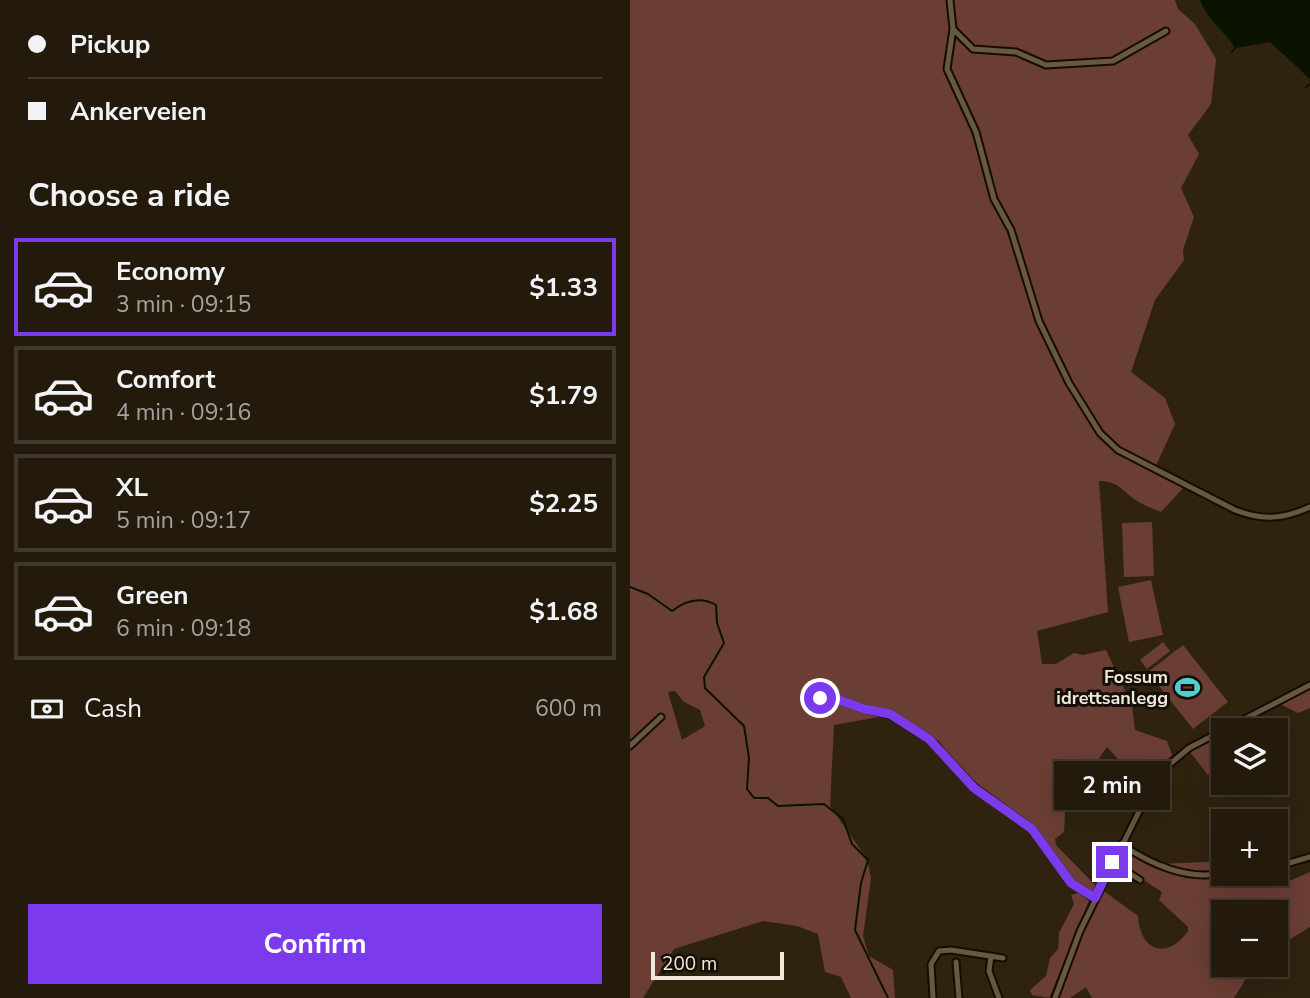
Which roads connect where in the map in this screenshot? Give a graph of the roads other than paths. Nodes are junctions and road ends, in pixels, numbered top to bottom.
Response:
1 (950, 0) edge
2 (953, 29) junction
3 (1166, 31) dead end
4 (1310, 507) edge
5 (1310, 685) edge
6 (820, 698) dead end
7 (661, 717) dead end
8 (630, 746) edge
9 (1112, 777) dead end
10 (1154, 779) junction
11 (1121, 844) junction
12 (1310, 857) edge
13 (1112, 862) junction
14 (1288, 863) edge
15 (1211, 874) edge
16 (1140, 880) dead end
17 (1095, 898) junction
18 (991, 956) junction
19 (1003, 958) dead end
20 (956, 962) dead end
21 (933, 998) edge
22 (959, 998) edge
23 (999, 998) edge
24 (1055, 998) edge

1 - 2 street
2 - 3 street
2 - 4 street
5 - 10 street
6 - 17 street
7 - 8 street
9 - 10 street
10 - 11 street
11 - 13 street
11 - 15 street
12 - 14 street
13 - 16 street
13 - 17 street
17 - 24 street
18 - 19 street
18 - 21 street
18 - 23 street
20 - 22 street

